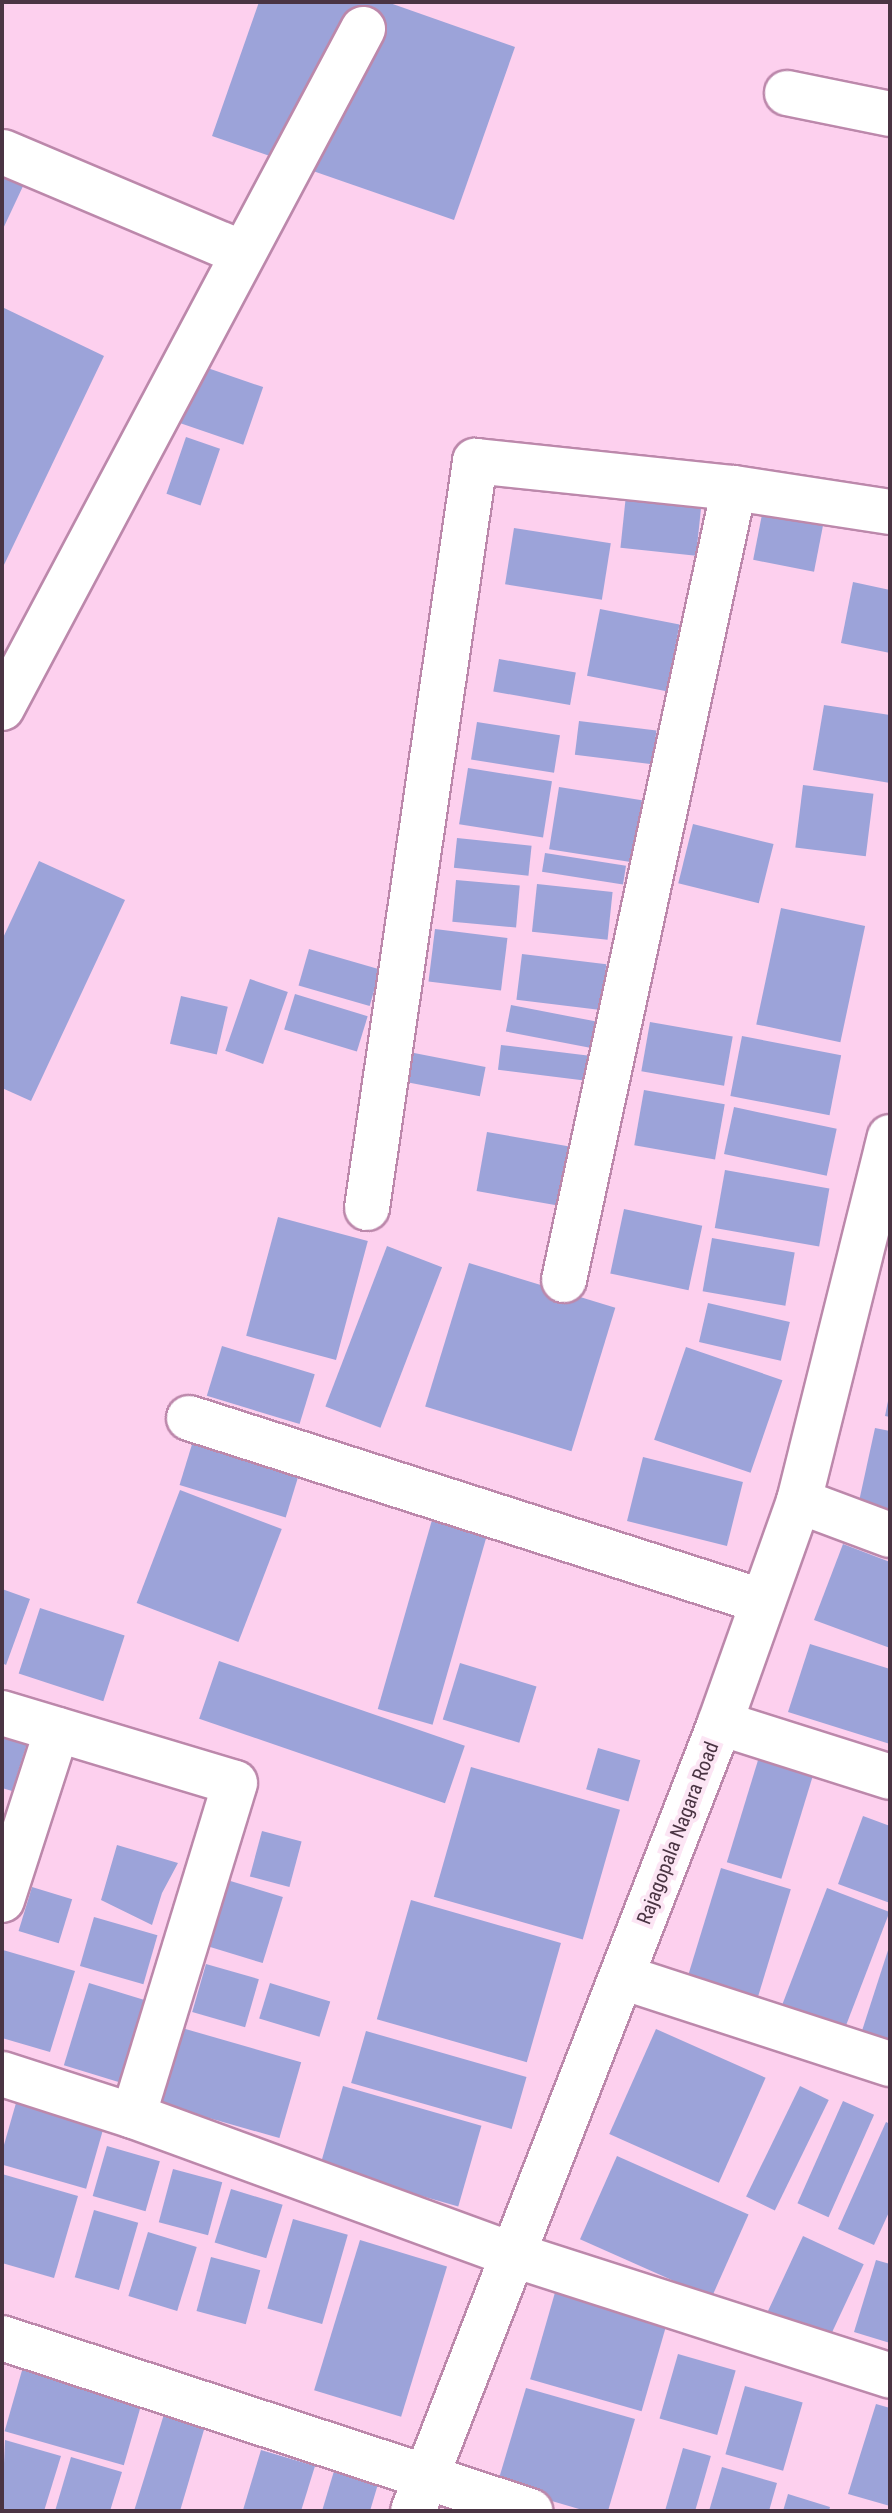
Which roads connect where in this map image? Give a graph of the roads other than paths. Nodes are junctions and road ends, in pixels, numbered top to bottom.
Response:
1 (363, 29) dead end
2 (787, 93) dead end
3 (890, 114) edge
4 (3, 152) edge
5 (242, 253) junction
6 (734, 488) junction
7 (890, 512) edge
8 (2, 708) edge
9 (890, 1137) edge
10 (367, 1208) dead end
11 (564, 1280) dead end
12 (189, 1418) dead end
13 (799, 1501) junction
14 (890, 1535) edge
15 (761, 1601) junction
16 (2, 1713) edge
17 (720, 1723) junction
18 (57, 1730) junction
19 (890, 1777) edge
20 (2, 1900) edge
21 (622, 1977) junction
22 (890, 2064) edge
23 (2, 2074) edge
24 (133, 2116) junction
25 (511, 2254) junction
26 (2, 2338) edge
27 (890, 2376) edge
28 (419, 2494) edge
29 (530, 2511) edge

1 - 5 street
2 - 3 street
4 - 5 street
5 - 8 street
6 - 7 street
6 - 10 street
6 - 11 street
9 - 13 street, Rajagopala Nagara Road
12 - 15 street
13 - 14 street
13 - 15 street, Rajagopala Nagara Road
15 - 17 street, Rajagopala Nagara Road
16 - 18 street
17 - 19 street
17 - 21 street, Rajagopala Nagara Road
18 - 20 street
18 - 24 street
21 - 22 street
21 - 25 street, Rajagopala Nagara Road
23 - 24 street
24 - 25 street
25 - 27 street
25 - 28 street, Rajagopala Nagara Road
26 - 28 street
28 - 29 street

